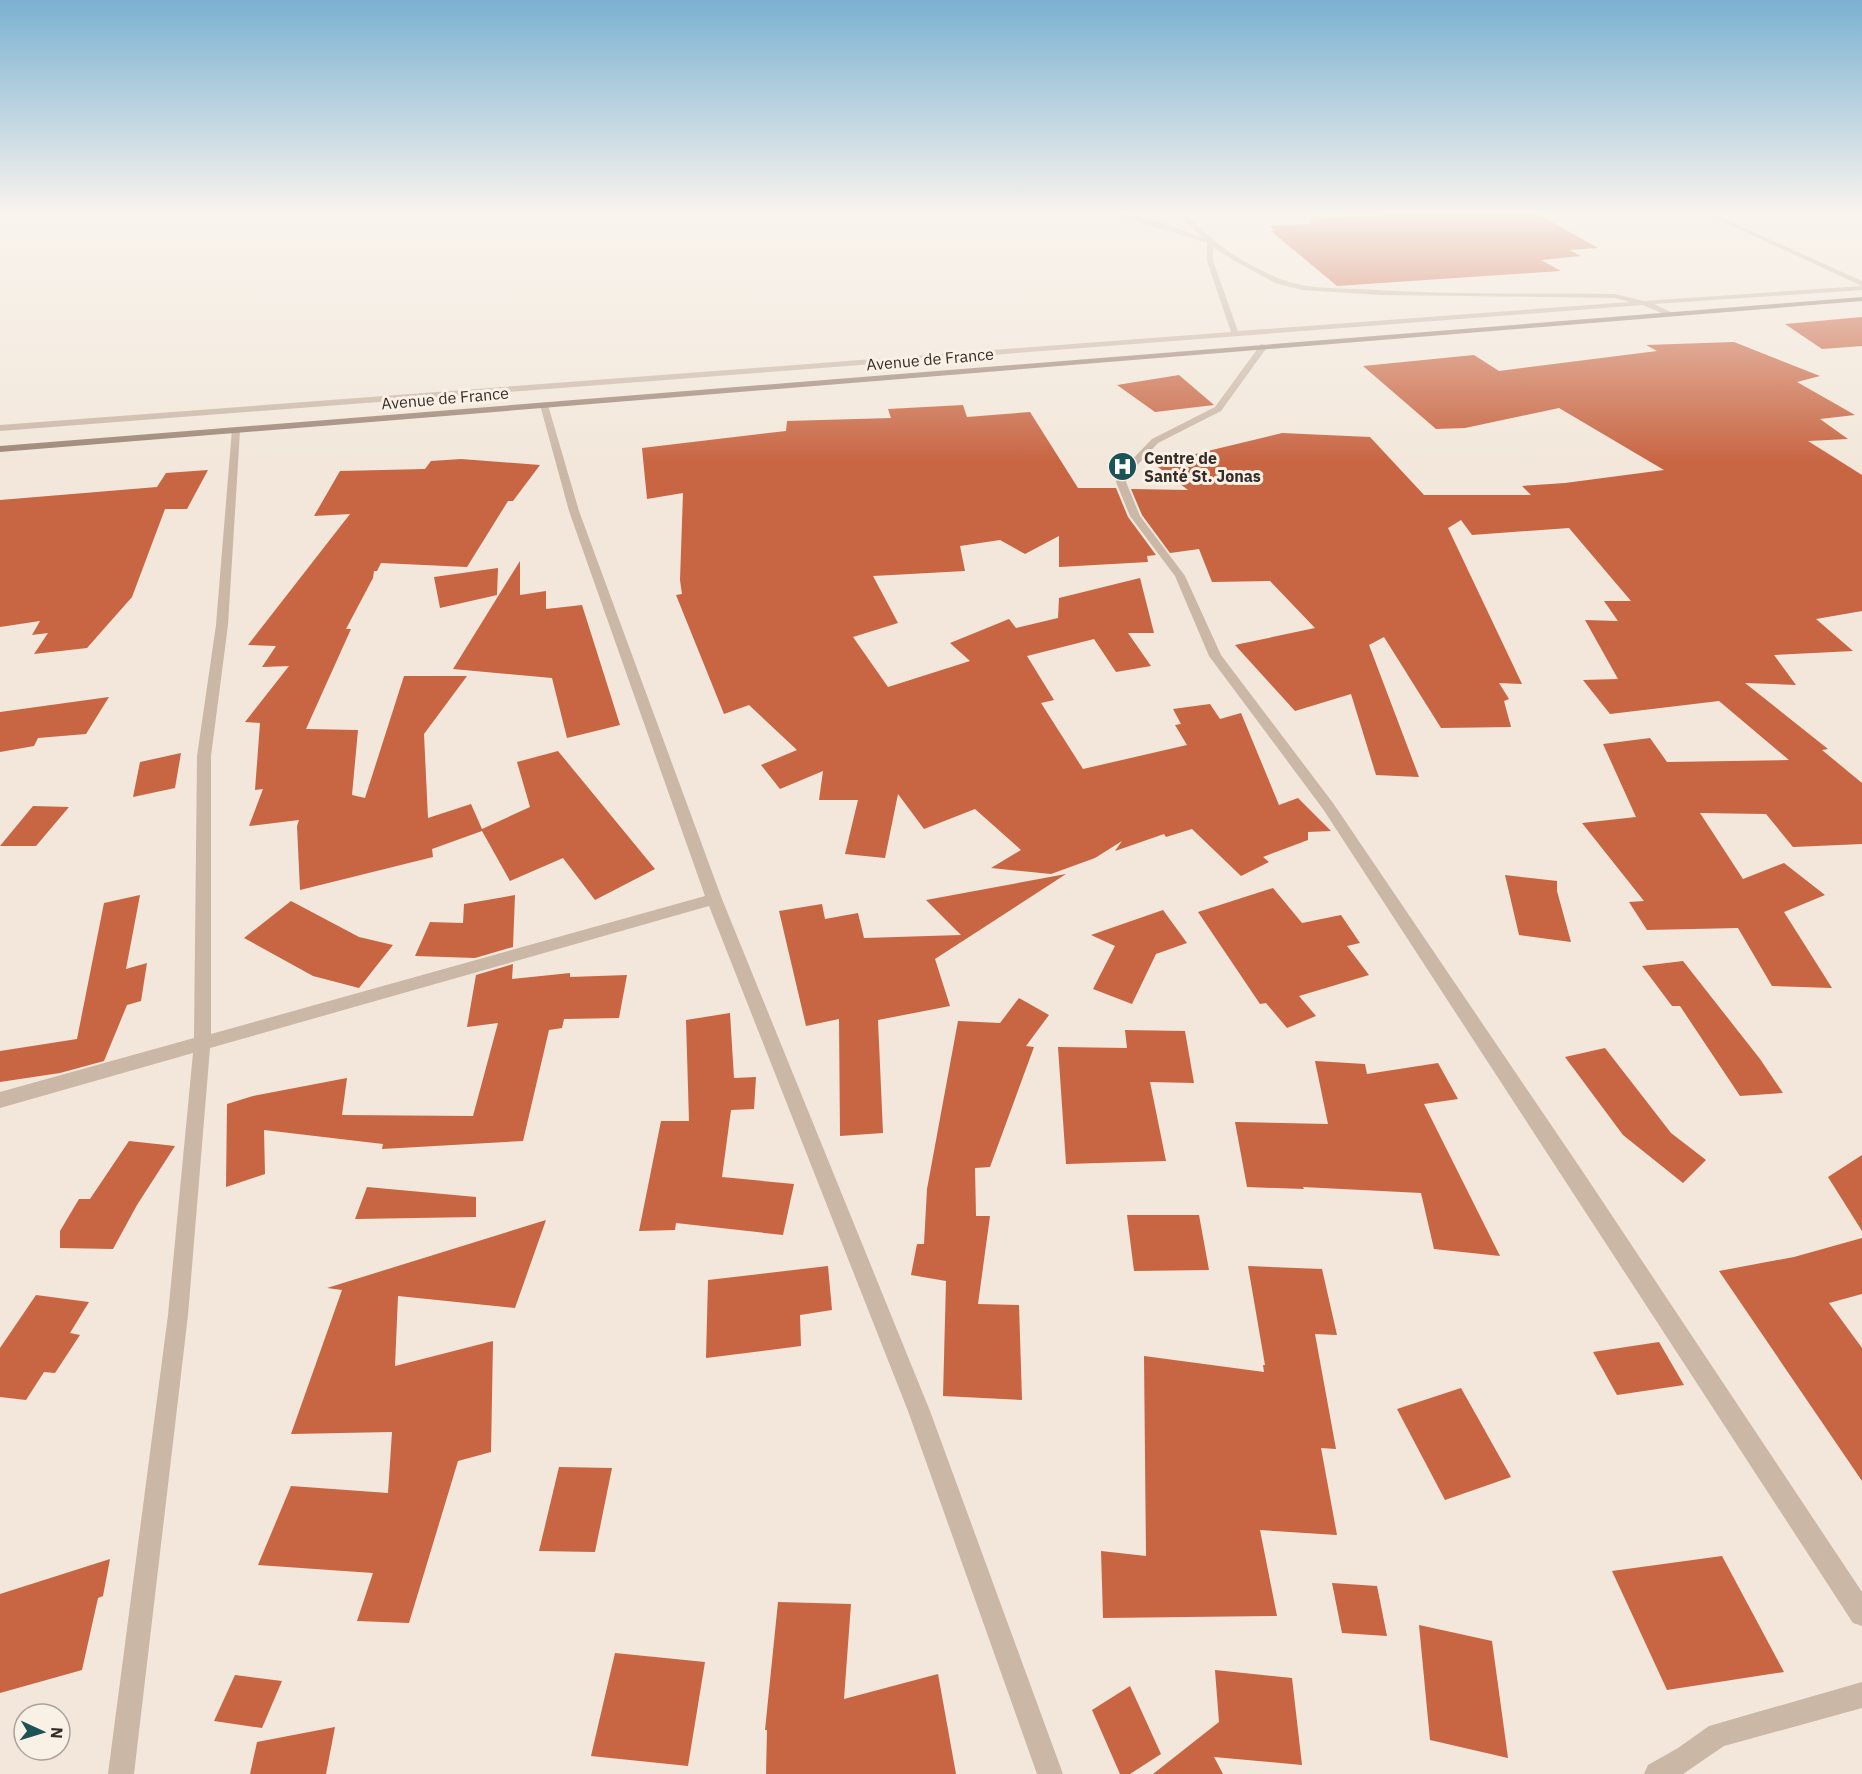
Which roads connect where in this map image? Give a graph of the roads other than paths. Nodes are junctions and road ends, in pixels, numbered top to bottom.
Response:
1 (1223, 298) edge
2 (1623, 298) edge
3 (1712, 298) edge
4 (1862, 299) edge
5 (1645, 303) junction
6 (1668, 314) junction
7 (1235, 333) junction
8 (1264, 346) junction
9 (544, 405) junction
10 (0, 428) edge
11 (235, 431) junction
12 (0, 449) edge
13 (714, 899) junction
14 (202, 1044) junction
15 (0, 1100) edge
16 (1862, 1614) edge
17 (1862, 1695) edge
18 (121, 1774) edge
19 (1050, 1774) edge
20 (1658, 1774) edge

1 - 7 street
2 - 5 street
3 - 5 street
4 - 6 main road, Avenue de France
5 - 6 street
5 - 7 street
6 - 8 main road, Avenue de France
7 - 10 street
8 - 9 main road, Avenue de France
8 - 16 street
9 - 11 main road, Avenue de France
9 - 13 street
11 - 12 main road, Avenue de France
11 - 14 street
13 - 14 street
13 - 19 street
14 - 15 street
14 - 18 street
17 - 20 street

